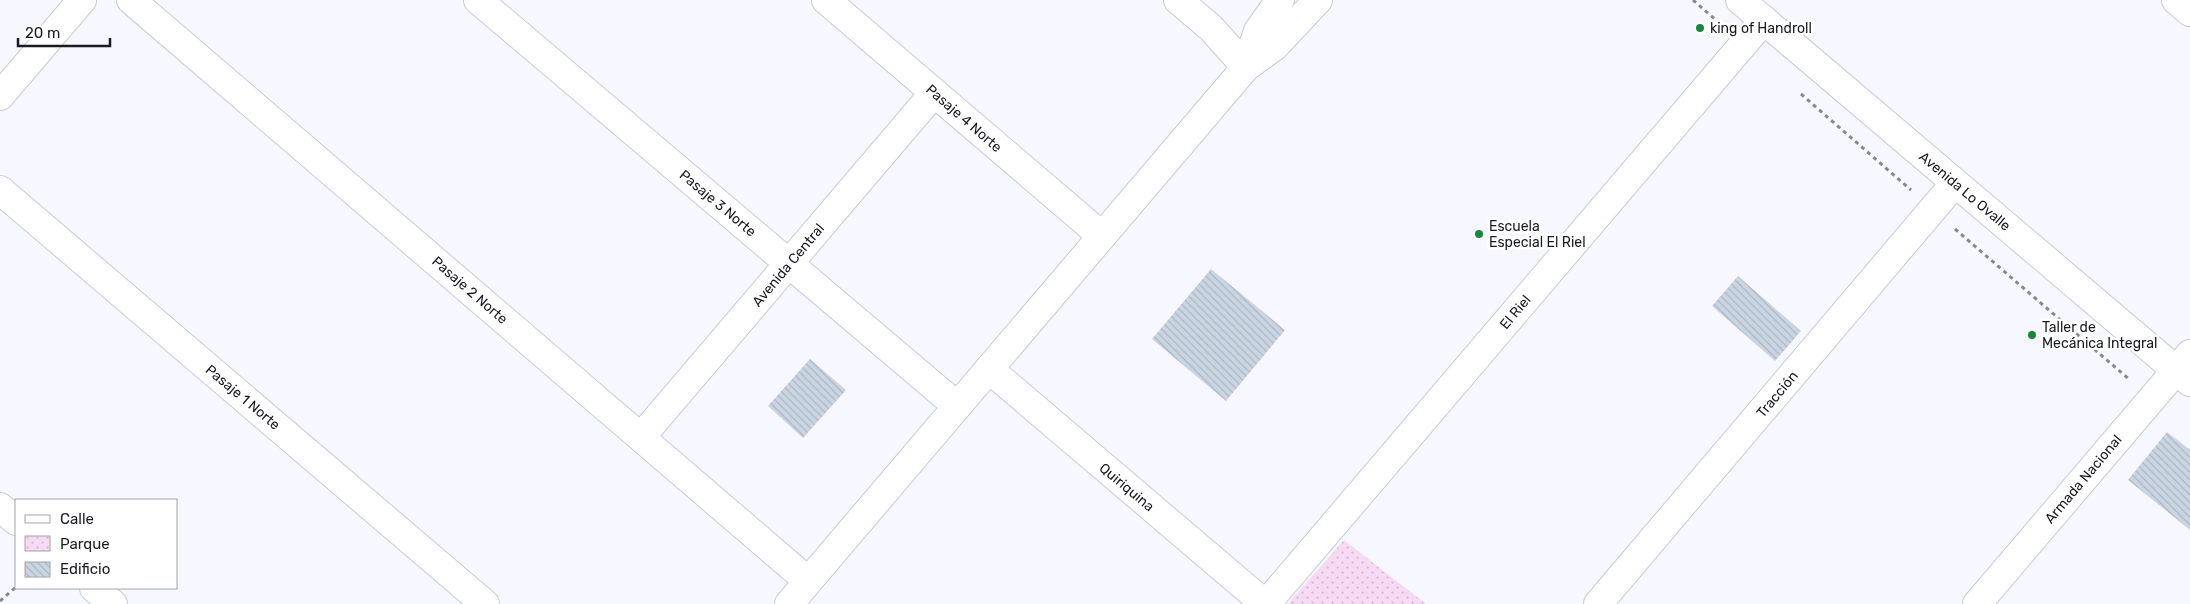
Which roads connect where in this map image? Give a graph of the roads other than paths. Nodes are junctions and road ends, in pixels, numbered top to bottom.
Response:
1 (82, 0) edge
2 (131, 0) edge
3 (478, 0) edge
4 (826, 0) edge
5 (1178, 0) edge
6 (1280, 0) edge
7 (1318, 0) edge
8 (1740, 0) edge
9 (2176, 0) edge
10 (2190, 12) edge
11 (1764, 20) junction
12 (1246, 67) junction
13 (934, 93) junction
14 (0, 96) edge
15 (1956, 183) junction
16 (0, 190) edge
17 (1102, 236) junction
18 (789, 264) junction
19 (989, 369) junction
20 (2185, 369) edge
21 (957, 406) junction
22 (641, 437) junction
23 (0, 507) edge
24 (15, 520) edge
25 (808, 581) junction
26 (95, 589) edge
27 (113, 604) edge
28 (485, 604) edge
29 (789, 604) edge
30 (1266, 604) edge
31 (1598, 604) edge
32 (1976, 604) edge

1 - 14 street
2 - 22 street, Pasaje 2 Norte
3 - 18 street, Pasaje 3 Norte
4 - 13 street, Pasaje 4 Norte
5 - 12 street
6 - 12 street
7 - 12 street
8 - 11 street, Avenida Lo Ovalle
9 - 10 street
11 - 15 street, Avenida Lo Ovalle
11 - 30 street, El Riel
12 - 17 street
13 - 17 street, Pasaje 4 Norte
13 - 18 street, Avenida Central
15 - 20 street, Avenida Lo Ovalle
15 - 31 street, Tracción
16 - 28 street, Pasaje 1 Norte
17 - 19 street
18 - 21 street, Pasaje 3 Norte
18 - 22 street, Avenida Central
19 - 21 street
19 - 30 street, Quiriquina
20 - 32 street, Armada Nacional
21 - 25 street
22 - 25 street, Pasaje 2 Norte
23 - 24 street
25 - 29 street
26 - 27 street

